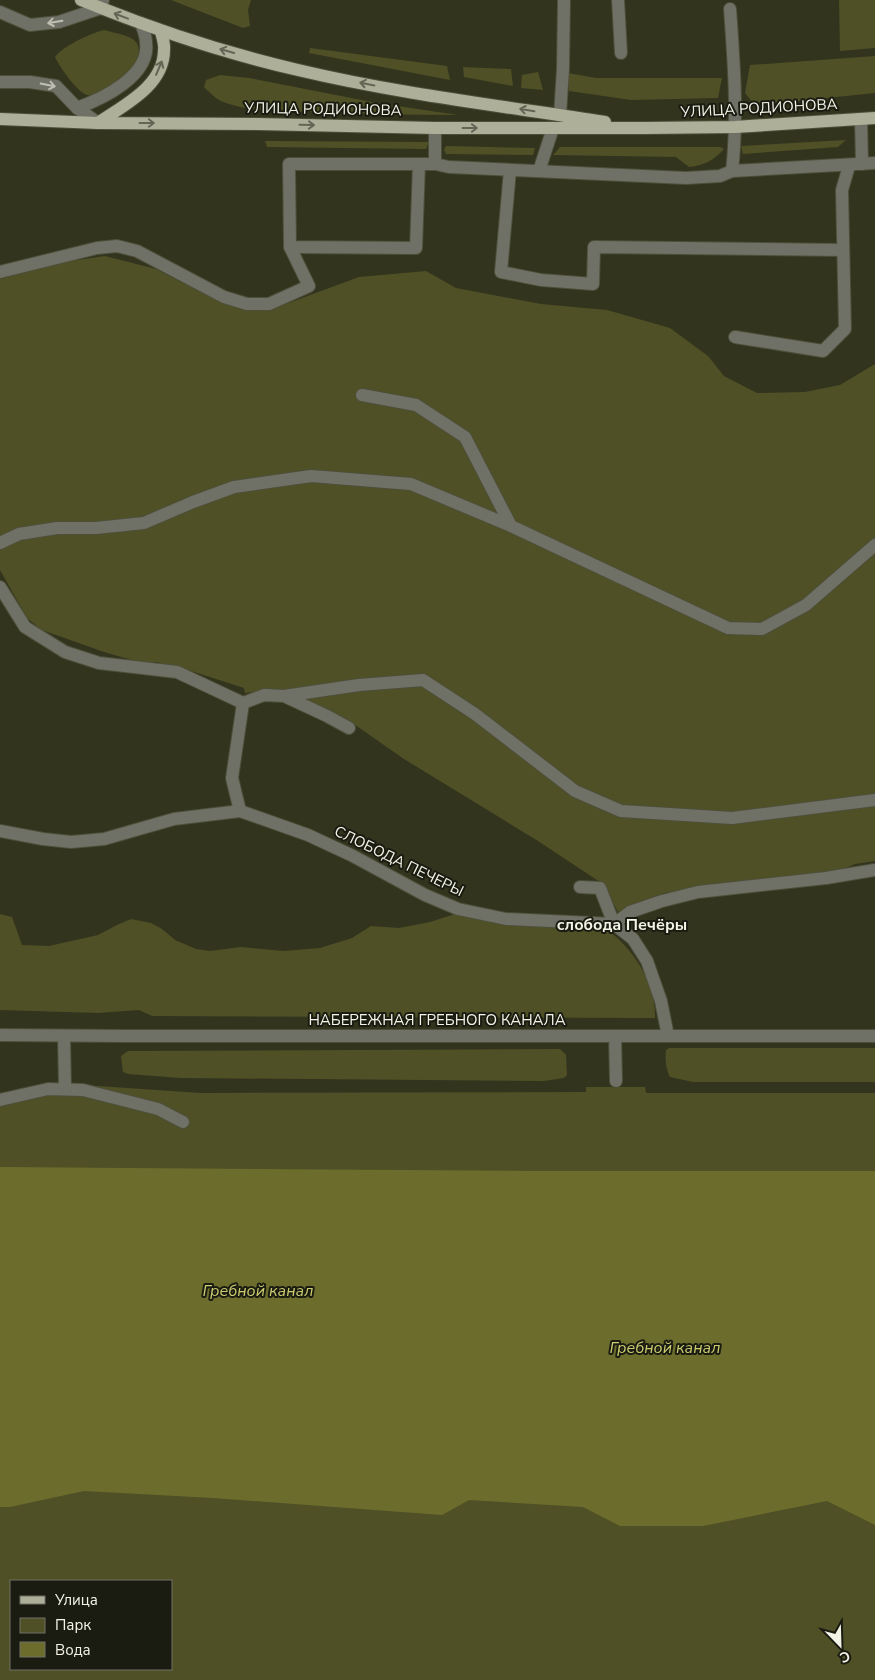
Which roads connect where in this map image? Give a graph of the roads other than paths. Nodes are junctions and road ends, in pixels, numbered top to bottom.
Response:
1 (82, 0) edge
2 (564, 0) edge
3 (618, 0) edge
4 (102, 4) edge
5 (730, 9) dead end
6 (0, 12) edge
7 (141, 23) junction
8 (161, 31) junction
9 (621, 53) dead end
10 (0, 82) edge
11 (77, 108) junction
12 (560, 115) junction
13 (0, 118) edge
14 (875, 118) edge
15 (861, 119) junction
16 (98, 123) junction
17 (735, 127) junction
18 (435, 128) junction
19 (553, 128) junction
20 (645, 128) junction
21 (419, 164) junction
22 (435, 164) junction
23 (869, 164) edge
24 (849, 166) junction
25 (510, 170) junction
26 (539, 171) junction
27 (732, 171) junction
28 (290, 247) junction
29 (843, 250) junction
30 (0, 272) edge
31 (736, 337) dead end
32 (362, 395) dead end
33 (511, 526) junction
34 (0, 543) edge
35 (875, 545) edge
36 (0, 587) edge
37 (284, 696) junction
38 (243, 702) junction
39 (349, 728) dead end
40 (875, 800) edge
41 (240, 811) junction
42 (0, 831) edge
43 (875, 870) edge
44 (580, 887) dead end
45 (614, 924) junction
46 (0, 1035) edge
47 (64, 1036) junction
48 (616, 1036) junction
49 (668, 1036) junction
50 (875, 1036) edge
51 (616, 1081) dead end
52 (65, 1089) junction
53 (0, 1100) edge
54 (183, 1122) dead end

1 - 4 main road, УЛИЦА РОДИОНОВА
2 - 12 street
3 - 9 street
4 -> 6 street
7 -> 4 main road, УЛИЦА РОДИОНОВА
5 - 17 street
7 - 8 main road, УЛИЦА РОДИОНОВА
7 - 11 street
12 -> 8 main road, УЛИЦА РОДИОНОВА
16 -> 8 main road
10 -> 11 street
11 - 16 street
12 - 20 main road, УЛИЦА РОДИОНОВА
13 - 16 main road, УЛИЦА РОДИОНОВА
14 - 15 main road, УЛИЦА РОДИОНОВА
15 - 17 main road, УЛИЦА РОДИОНОВА
15 - 23 street
16 -> 18 main road, УЛИЦА РОДИОНОВА
17 - 20 main road, УЛИЦА РОДИОНОВА
17 - 27 street
18 -> 19 main road, УЛИЦА РОДИОНОВА
18 - 22 street
19 - 20 main road, УЛИЦА РОДИОНОВА
19 - 26 street
21 - 22 street
21 - 28 street
21 - 28 street
22 - 25 street
23 - 24 street
24 - 27 street
24 - 29 street
25 - 26 street
25 - 29 street
26 - 27 street
28 - 30 street
29 - 31 street
32 - 33 street
33 - 34 street
33 - 35 street
36 - 38 street
37 - 38 street
37 - 39 street
37 - 40 street
38 - 41 street
41 - 42 street, СЛОБОДА ПЕЧЕРЫ
41 - 45 street, СЛОБОДА ПЕЧЕРЫ
43 - 45 street
44 - 45 street
45 - 49 street
46 - 47 street, НАБЕРЕЖНАЯ ГРЕБНОГО КАНАЛА
47 - 48 street, НАБЕРЕЖНАЯ ГРЕБНОГО КАНАЛА
47 - 52 street
48 - 49 street, НАБЕРЕЖНАЯ ГРЕБНОГО КАНАЛА
48 - 51 street
49 - 50 street, НАБЕРЕЖНАЯ ГРЕБНОГО КАНАЛА
52 - 53 street
52 - 54 street

